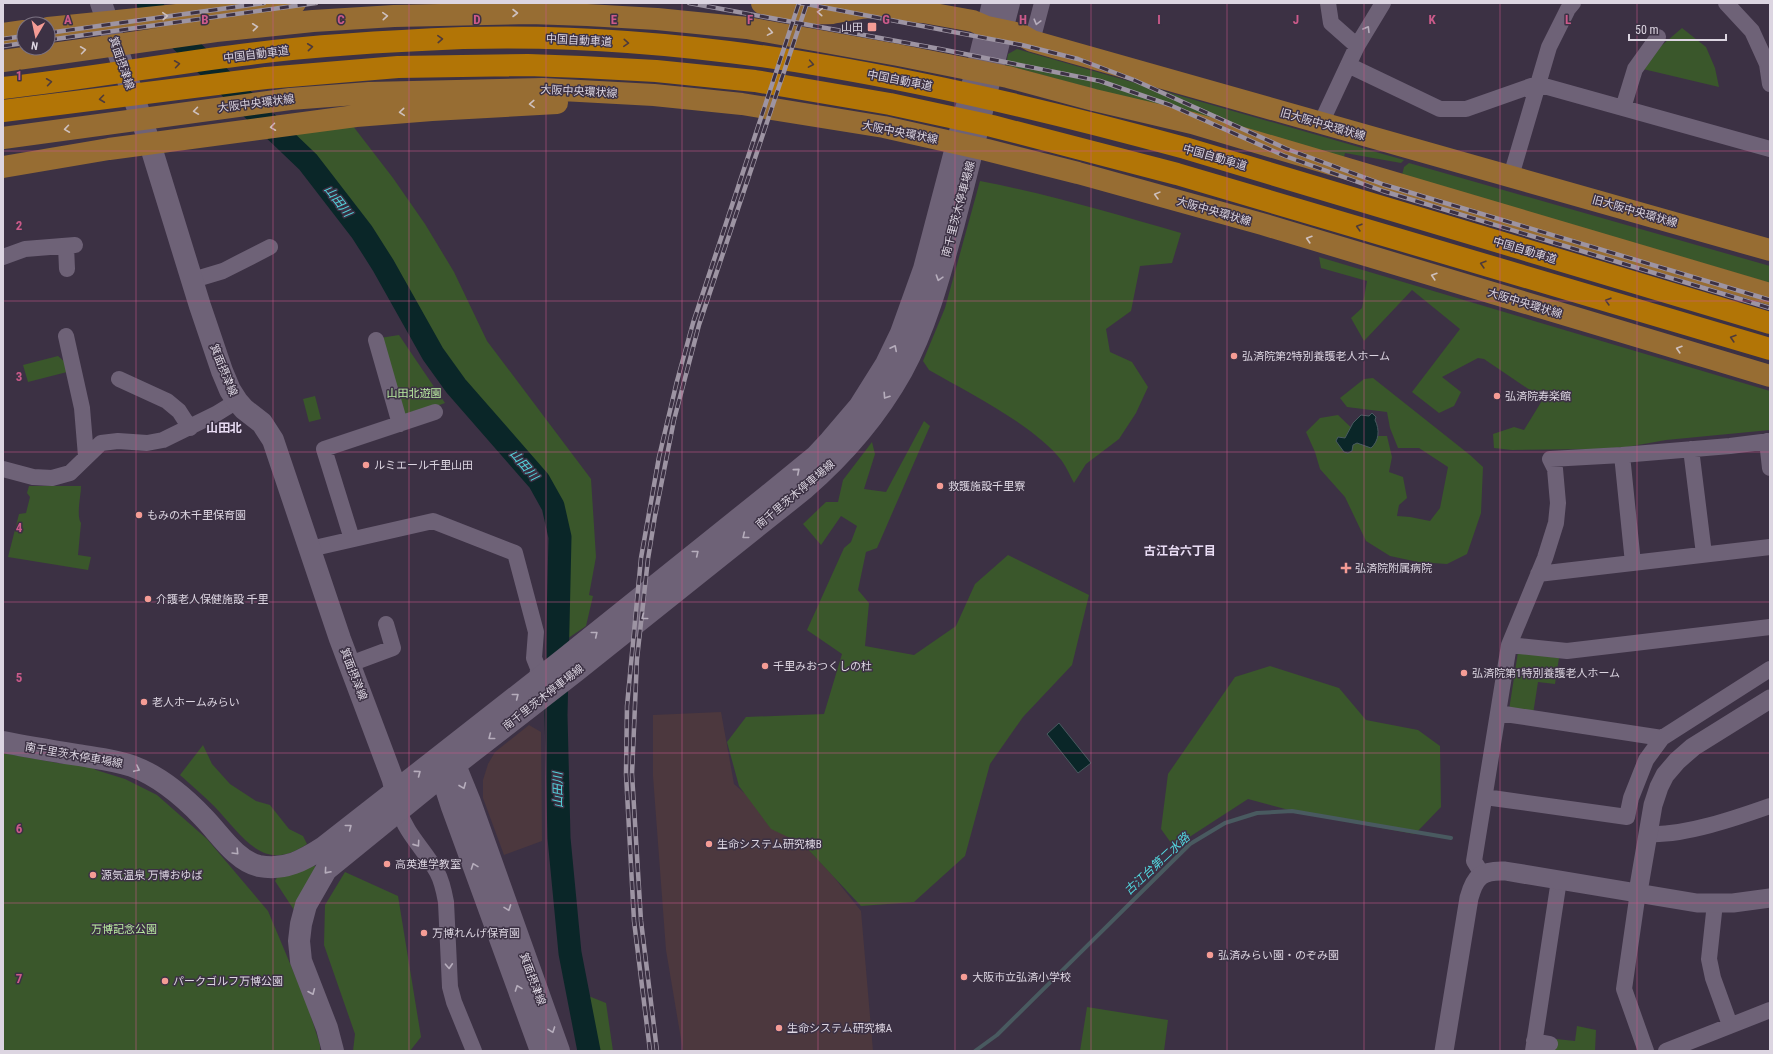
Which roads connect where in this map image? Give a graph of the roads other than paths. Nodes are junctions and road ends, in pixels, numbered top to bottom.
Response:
1 (295, 3) edge
2 (616, 3) edge
3 (762, 3) edge
4 (993, 3) edge
5 (1009, 3) edge
6 (1042, 3) edge
7 (1328, 3) edge
8 (1383, 3) edge
9 (1573, 3) edge
10 (1726, 3) edge
11 (867, 5) edge
12 (104, 12) edge
13 (56, 26) edge
14 (747, 28) junction
15 (995, 29) junction
16 (16, 32) edge
17 (3, 34) edge
18 (1658, 37) dead end
19 (1032, 41) junction
20 (1357, 46) junction
21 (3, 61) edge
22 (1348, 65) junction
23 (1536, 84) junction
24 (1770, 84) edge
25 (6, 87) edge
26 (654, 95) junction
27 (1623, 108) junction
28 (11, 110) edge
29 (1321, 123) junction
30 (3, 138) edge
31 (150, 144) junction
32 (1770, 149) edge
33 (3, 167) edge
34 (1511, 176) junction
35 (270, 247) dead end
36 (1770, 250) edge
37 (3, 257) edge
38 (67, 269) dead end
39 (193, 280) junction
40 (1770, 294) edge
41 (1770, 323) edge
42 (66, 336) dead end
43 (376, 340) dead end
44 (1770, 349) edge
45 (1770, 376) edge
46 (119, 379) dead end
47 (237, 401) junction
48 (435, 412) dead end
49 (400, 424) junction
50 (190, 428) junction
51 (1768, 441) edge
52 (1691, 449) junction
53 (1622, 455) junction
54 (86, 456) junction
55 (1770, 468) edge
56 (3, 469) edge
57 (352, 539) junction
58 (1770, 547) edge
59 (310, 549) junction
60 (1704, 554) junction
61 (1633, 563) junction
62 (1538, 574) junction
63 (386, 624) dead end
64 (1770, 627) edge
65 (1509, 645) junction
66 (350, 664) junction
67 (1770, 669) edge
68 (541, 688) junction
69 (1770, 699) edge
70 (1498, 713) junction
71 (1662, 738) junction
72 (3, 742) edge
73 (446, 765) junction
74 (1485, 797) junction
75 (397, 800) junction
76 (1770, 806) edge
77 (1648, 834) junction
78 (1482, 874) junction
79 (1560, 880) junction
80 (1638, 892) junction
81 (1770, 898) edge
82 (1715, 903) junction
83 (1770, 1010) edge
84 (1730, 1025) junction
85 (1550, 1044) dead end
86 (1534, 1046) edge
87 (332, 1051) edge
88 (474, 1051) edge
89 (541, 1051) edge
90 (560, 1051) edge
91 (1444, 1051) edge
92 (1646, 1051) edge
93 (1666, 1051) edge

12 -> 1 main road
2 - 14 main road
11 -> 3 main road, 旧大阪中央環状線
4 - 15 main road, 南千里茨木停車場線
5 - 15 main road, 南千里茨木停車場線
6 -> 19 street
7 - 20 street
20 -> 8 street
9 - 23 street
10 - 24 street
11 - 15 main road, 旧大阪中央環状線
12 - 13 main road
12 - 31 main road, 箕面摂津線
21 -> 14 main road
14 -> 40 main road
15 - 19 main road, 旧大阪中央環状線
15 - 68 main road, 南千里茨木停車場線
16 - 17 main road
18 - 27 street
19 - 29 main road, 旧大阪中央環状線
20 - 22 street
22 - 23 street
22 - 29 street
23 - 27 street
23 - 34 street
25 -> 41 highway, 中国自動車道
26 -> 30 main road, 大阪中央環状線
26 -> 31 main road
45 -> 26 main road, 大阪中央環状線
27 - 32 street
44 -> 28 highway
29 - 34 main road, 旧大阪中央環状線
31 - 33 main road
31 - 39 main road, 箕面摂津線
34 - 36 main road, 旧大阪中央環状線
35 - 39 street
37 - 38 street
39 - 47 main road, 箕面摂津線
42 - 54 street
43 - 49 street
46 - 50 street
47 - 50 street
47 - 59 main road, 箕面摂津線
48 - 49 street
49 - 57 street
50 - 54 street
51 - 52 street
51 - 55 street
52 - 53 street
52 - 60 street
53 - 61 street
53 - 62 street
54 - 56 street
57 - 59 street
57 - 68 street
58 - 60 street
59 - 66 main road, 箕面摂津線
60 - 61 street
61 - 62 street
62 - 65 street
63 - 66 street
64 - 65 street
65 - 70 street
66 - 75 main road, 箕面摂津線
67 - 71 street
68 - 73 main road, 南千里茨木停車場線
69 - 77 street
70 - 71 street
70 - 74 street
71 - 74 street
72 -> 75 main road, 南千里茨木停車場線
73 - 75 main road
89 -> 73 main road, 箕面摂津線
73 -> 90 main road, 箕面摂津線
74 - 78 street
75 -> 87 main road
75 -> 88 street
76 - 77 street
77 - 80 street
78 - 79 street
78 - 91 street
79 - 80 street
79 - 86 street
80 - 82 street
80 - 92 street
81 - 82 street
82 - 84 street
83 - 84 street
84 - 93 street
85 - 86 street

